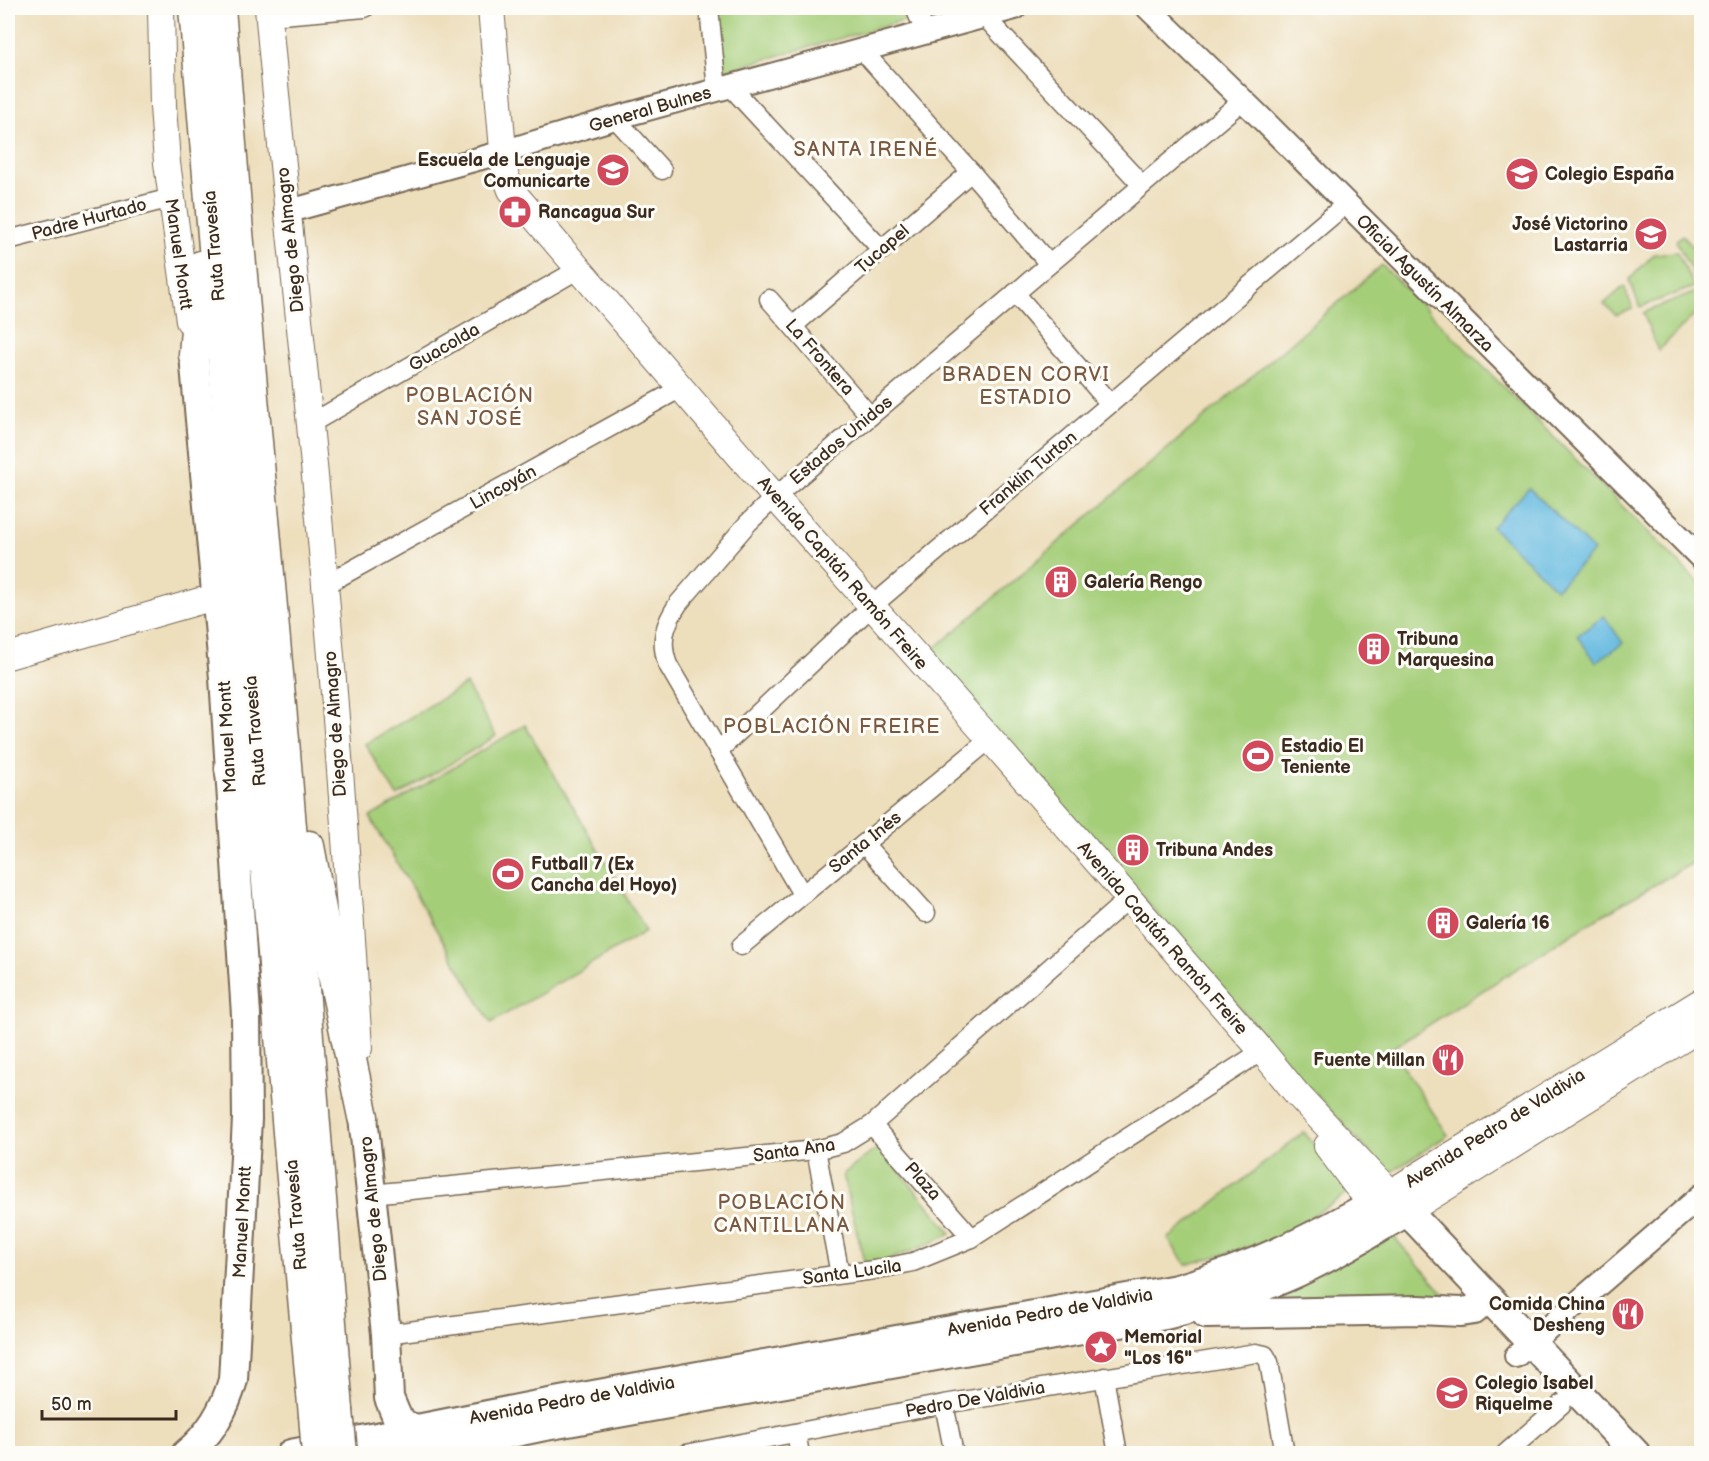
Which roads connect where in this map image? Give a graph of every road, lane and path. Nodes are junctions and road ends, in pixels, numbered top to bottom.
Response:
1 (161, 8) edge
2 (194, 8) edge
3 (220, 8) edge
4 (365, 8) edge
5 (492, 8) edge
6 (709, 8) edge
7 (915, 8) edge
8 (1015, 8) edge
9 (1148, 8) edge
10 (268, 12) edge
11 (984, 16) junction
12 (925, 32) junction
13 (861, 50) junction
14 (724, 88) junction
15 (1243, 100) junction
16 (615, 118) junction
17 (503, 152) junction
18 (662, 170) dead end
19 (971, 172) junction
20 (208, 176) junction
21 (1142, 185) junction
22 (171, 198) junction
23 (1346, 204) junction
24 (286, 212) junction
25 (8, 240) edge
26 (882, 250) junction
27 (1049, 264) junction
28 (579, 269) junction
29 (1015, 293) junction
30 (769, 298) dead end
31 (793, 326) junction
32 (194, 355) junction
33 (681, 388) junction
34 (1110, 404) junction
35 (870, 416) junction
36 (310, 424) junction
37 (775, 497) junction
38 (1701, 559) edge
39 (325, 585) junction
40 (217, 598) junction
41 (872, 606) junction
42 (8, 656) edge
43 (990, 739) junction
44 (284, 740) junction
45 (718, 751) junction
46 (230, 769) junction
47 (864, 844) junction
48 (802, 894) junction
49 (1128, 899) junction
50 (926, 913) dead end
51 (741, 946) dead end
52 (274, 963) junction
53 (1701, 1001) edge
54 (1701, 1027) edge
55 (1262, 1050) junction
56 (363, 1117) junction
57 (872, 1125) junction
58 (816, 1150) junction
59 (371, 1194) junction
60 (1701, 1195) edge
61 (1390, 1207) junction
62 (972, 1238) junction
63 (840, 1274) junction
64 (1480, 1304) junction
65 (1165, 1315) junction
66 (386, 1334) junction
67 (1523, 1349) junction
68 (1104, 1377) junction
69 (944, 1404) junction
70 (1562, 1404) junction
71 (656, 1407) junction
72 (326, 1412) junction
73 (796, 1433) junction
74 (413, 1441) edge
75 (331, 1451) edge
76 (186, 1454) edge
77 (291, 1454) edge
78 (498, 1454) edge
79 (686, 1454) edge
80 (800, 1454) edge
81 (954, 1454) edge
82 (1118, 1454) edge
83 (1285, 1454) edge
84 (1505, 1454) edge
85 (1610, 1454) edge
86 (1636, 1454) edge

1 - 22 main road, Manuel Montt
2 - 20 highway, Ruta Travesía
3 - 44 highway, Ruta Travesía
4 - 10 street
5 - 17 main road, Avenida Capitán Ramón Freire
6 - 14 street
7 - 12 street
8 - 11 street, General Bulnes
9 - 15 street, Oficial Agustín Almarza
10 - 24 main road, Diego de Almagro
11 - 12 street, General Bulnes
11 - 21 street
12 - 13 street, General Bulnes
13 - 14 street, General Bulnes
13 - 19 street
14 - 16 street, General Bulnes
14 - 26 street
15 - 21 street, Estados Unidos
15 - 23 street, Oficial Agustín Almarza
16 - 17 street, General Bulnes
16 - 18 street
17 - 24 street, General Bulnes
17 - 28 main road, Avenida Capitán Ramón Freire
19 - 26 street, Tucapel
19 - 27 street
20 - 32 highway
20 - 52 highway, Ruta Travesía
21 - 27 street, Estados Unidos
22 - 25 street, Padre Hurtado
22 - 32 main road, Manuel Montt
23 - 34 street, Franklin Turton
23 - 38 street, Oficial Agustín Almarza
24 - 36 main road, Diego de Almagro
26 - 31 street, Tucapel
27 - 29 street, Estados Unidos
28 - 33 main road, Avenida Capitán Ramón Freire
28 - 36 street, Guacolda
29 - 34 street
29 - 35 street, Estados Unidos
30 - 31 street, La Frontera
31 - 35 street, La Frontera
32 - 40 main road, Manuel Montt
33 - 37 main road, Avenida Capitán Ramón Freire
33 - 39 street, Lincoyán
34 - 41 street, Franklin Turton
35 - 37 street, Estados Unidos
36 - 39 main road, Diego de Almagro
37 - 41 main road, Avenida Capitán Ramón Freire
37 - 45 street, Estados Unidos
39 - 56 main road, Diego de Almagro
40 - 42 main road
40 - 46 main road, Manuel Montt
41 - 43 main road, Avenida Capitán Ramón Freire
41 - 45 street, Franklin Turton
43 - 47 street, Santa Inés
43 - 49 main road, Avenida Capitán Ramón Freire
44 - 56 highway
44 - 72 highway, Ruta Travesía
45 - 48 street, Estados Unidos
46 - 52 highway
46 - 76 main road, Manuel Montt
47 - 48 street, Santa Inés
47 - 50 street
48 - 51 street, Santa Inés
49 - 55 main road, Avenida Capitán Ramón Freire
49 - 57 street, Santa Ana
52 - 72 highway, Ruta Travesía
53 - 61 main road, Avenida Pedro de Valdivia
54 - 61 main road, Avenida Pedro de Valdivia
55 - 61 main road, Avenida Capitán Ramón Freire
55 - 62 street, Santa Lucila
56 - 59 main road, Diego de Almagro
57 - 58 street, Santa Ana
57 - 62 street, Plaza
58 - 59 street, Santa Ana
58 - 63 street
59 - 66 main road, Diego de Almagro
60 - 67 street
61 - 64 main road, Avenida Capitán Ramón Freire
61 - 65 main road, Avenida Pedro de Valdivia
61 - 74 main road, Avenida Pedro de Valdivia
62 - 63 street, Santa Lucila
63 - 66 street, Santa Lucila
64 - 65 main road, Avenida Pedro de Valdivia
64 - 67 main road, Avenida Capitán Ramón Freire
65 - 71 main road, Avenida Pedro de Valdivia
66 - 74 main road, Diego de Almagro
67 - 70 main road, Avenida Capitán Ramón Freire
67 - 86 main road, Avenida Capitán Ramón Freire
68 - 69 street, Pedro De Valdivia
68 - 82 street
68 - 83 street, Pedro De Valdivia
69 - 73 street, Pedro De Valdivia
69 - 81 street
70 - 84 street
70 - 85 main road, Avenida Capitán Ramón Freire
71 - 74 main road, Avenida Pedro de Valdivia
71 - 78 main road
72 - 75 highway, Ruta Travesía, bridge
73 - 79 street, Pedro De Valdivia
73 - 80 street
74 - 75 main road, Avenida Pedro de Valdivia
75 - 77 main road, Avenida Pedro de Valdivia

